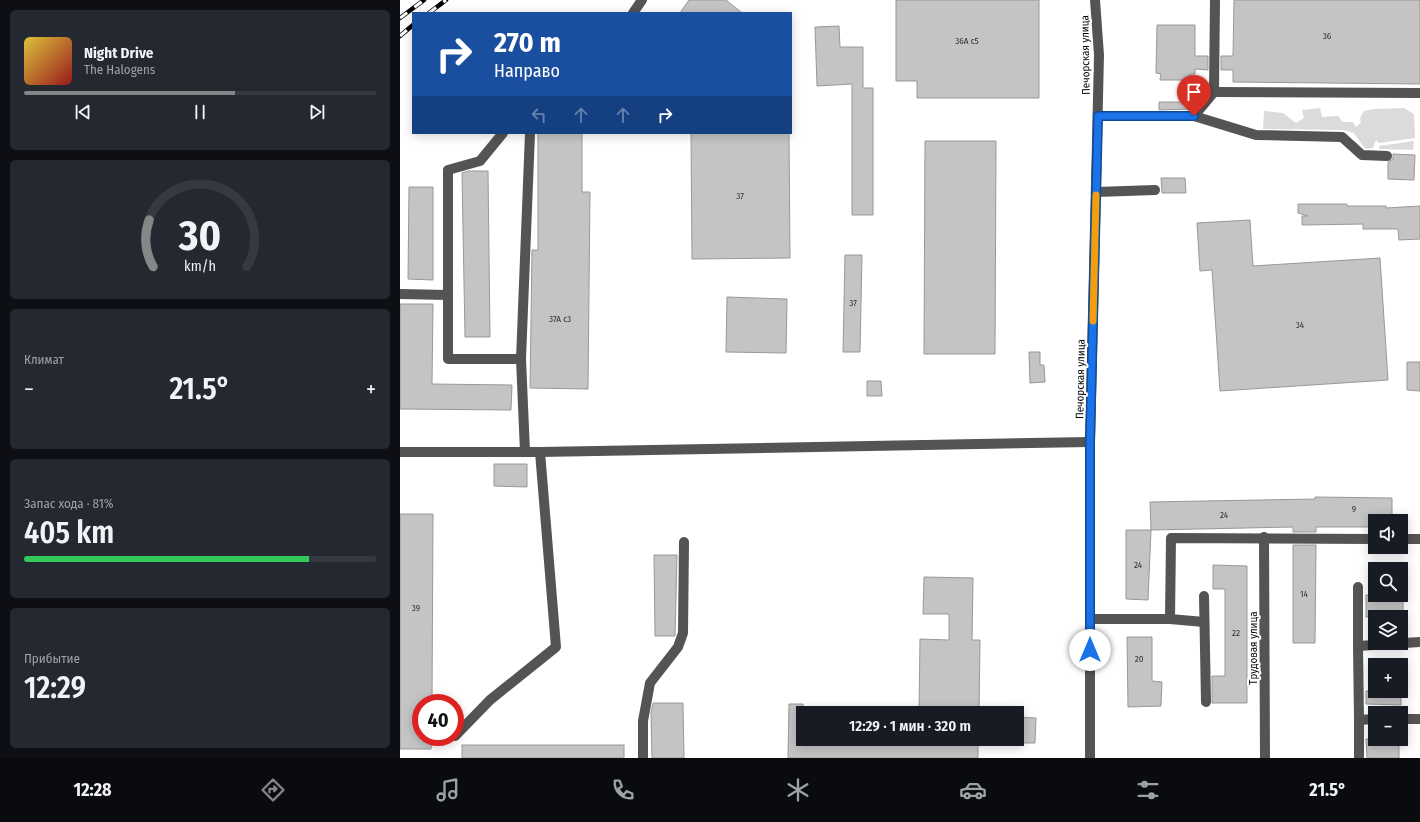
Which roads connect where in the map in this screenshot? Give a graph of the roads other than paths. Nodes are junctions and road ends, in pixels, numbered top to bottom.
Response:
1 (642, 0) edge
2 (1095, 0) edge
3 (1215, 0) edge
4 (634, 12) edge
5 (1214, 92) junction
6 (1420, 93) edge
7 (1098, 116) junction
8 (1194, 116) junction
9 (502, 134) edge
10 (530, 134) edge
11 (1387, 156) dead end
12 (1155, 190) dead end
13 (1096, 192) junction
14 (400, 294) edge
15 (448, 295) junction
16 (521, 359) junction
17 (1090, 442) junction
18 (400, 452) edge
19 (525, 452) junction
20 (540, 452) junction
21 (1264, 537) junction
22 (1368, 538) edge
23 (1408, 539) edge
24 (1420, 539) edge
25 (684, 542) dead end
26 (1358, 587) dead end
27 (1204, 596) dead end
28 (1090, 619) junction
29 (1170, 619) junction
30 (1204, 622) junction
31 (1420, 642) edge
32 (1358, 646) junction
33 (1206, 702) dead end
34 (1408, 719) edge
35 (1420, 719) edge
36 (1359, 720) junction
37 (1368, 720) edge
38 (464, 727) edge
39 (643, 758) edge
40 (1090, 758) edge
41 (1265, 758) edge
42 (1359, 758) edge

1 - 4 street
2 - 7 street, Печорская улица
3 - 5 street
5 - 6 street
5 - 8 street
7 - 8 street
7 - 13 street, Печорская улица
8 - 11 street
9 - 15 street
10 - 16 street
12 - 13 street
13 - 17 street, Печорская улица
14 - 15 street
15 - 16 street
16 - 19 street
17 - 20 street
17 - 28 street, Печорская улица
18 - 19 street
19 - 20 street
20 - 38 street
21 - 22 street
21 - 29 street
21 - 41 street, Трудовая улица
23 - 24 street
25 - 39 street
26 - 32 street
27 - 30 street
28 - 29 street
28 - 40 street, Печорская улица
29 - 30 street
30 - 33 street
31 - 32 street
32 - 36 street
34 - 35 street
36 - 37 street
36 - 42 street

